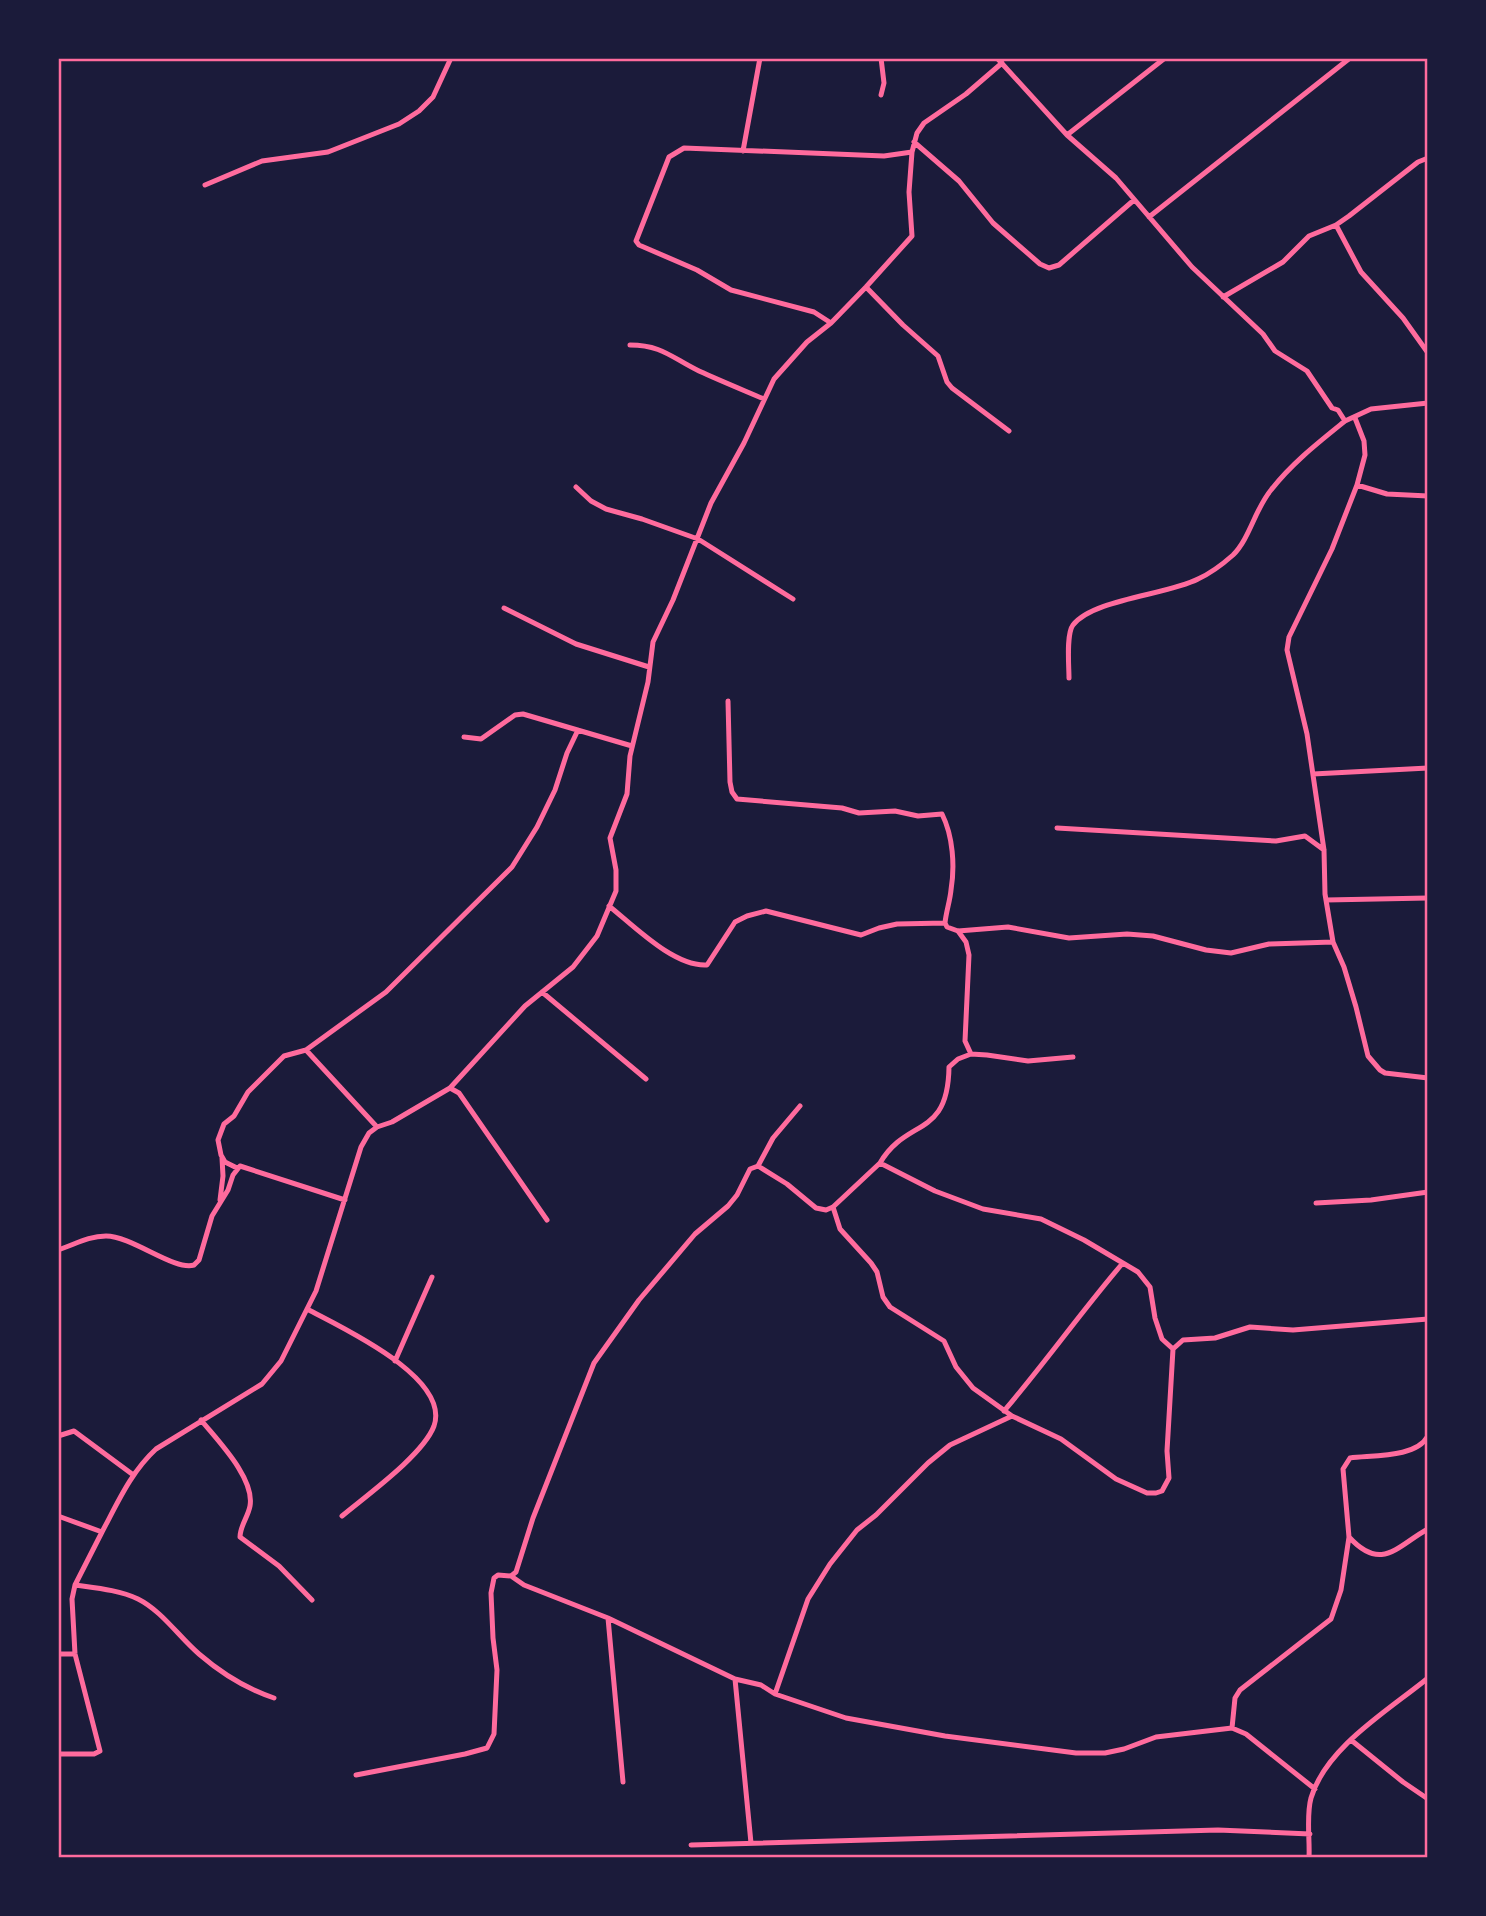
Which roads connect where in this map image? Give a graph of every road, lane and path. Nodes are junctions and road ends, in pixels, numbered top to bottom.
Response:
1 (451, 58) edge
2 (760, 58) edge
3 (881, 58) edge
4 (1165, 58) edge
5 (1350, 58) edge
6 (1000, 60) edge
7 (881, 95) dead end
8 (1067, 135) junction
9 (914, 142) junction
10 (743, 151) junction
11 (912, 152) junction
12 (1428, 158) edge
13 (205, 185) dead end
14 (1135, 200) junction
15 (1149, 217) junction
16 (1336, 225) junction
17 (866, 287) junction
18 (1223, 297) junction
19 (831, 323) junction
20 (630, 345) dead end
21 (1428, 353) edge
22 (764, 399) junction
23 (1428, 403) edge
24 (1355, 418) junction
25 (1345, 421) junction
26 (1009, 431) dead end
27 (1357, 485) junction
28 (576, 486) dead end
29 (1428, 496) edge
30 (698, 538) junction
31 (793, 599) dead end
32 (504, 608) dead end
33 (649, 667) junction
34 (1069, 678) dead end
35 (728, 701) dead end
36 (578, 730) junction
37 (464, 737) dead end
38 (632, 746) junction
39 (1428, 768) edge
40 (1312, 774) junction
41 (1057, 828) dead end
42 (1324, 850) junction
43 (1428, 898) edge
44 (1326, 900) junction
45 (609, 906) junction
46 (945, 923) junction
47 (958, 931) junction
48 (1333, 942) junction
49 (542, 992) junction
50 (306, 1050) junction
51 (971, 1055) junction
52 (1073, 1057) dead end
53 (1428, 1078) edge
54 (646, 1079) dead end
55 (450, 1088) junction
56 (800, 1106) dead end
57 (377, 1127) junction
58 (221, 1155) junction
59 (880, 1163) junction
60 (758, 1166) junction
61 (237, 1168) junction
62 (1428, 1192) edge
63 (345, 1200) junction
64 (1316, 1203) dead end
65 (219, 1205) junction
66 (833, 1207) junction
67 (547, 1220) dead end
68 (58, 1250) edge
69 (1122, 1264) junction
70 (432, 1277) dead end
71 (307, 1309) junction
72 (1428, 1319) edge
73 (1173, 1349) junction
74 (395, 1361) junction
75 (1004, 1411) junction
76 (1012, 1416) junction
77 (201, 1420) junction
78 (58, 1436) edge
79 (1428, 1436) edge
80 (132, 1474) junction
81 (58, 1516) edge
82 (342, 1516) dead end
83 (1428, 1530) edge
84 (102, 1532) junction
85 (1349, 1536) junction
86 (511, 1576) junction
87 (75, 1585) junction
88 (312, 1600) dead end
89 (608, 1618) junction
90 (58, 1654) edge
91 (75, 1654) junction
92 (1428, 1678) edge
93 (735, 1679) junction
94 (775, 1694) junction
95 (274, 1698) dead end
96 (1232, 1728) junction
97 (1351, 1740) junction
98 (58, 1755) edge
99 (356, 1775) dead end
100 (623, 1782) dead end
101 (1315, 1789) junction
102 (1428, 1799) edge
103 (1310, 1834) junction
104 (751, 1843) junction
105 (691, 1846) dead end
106 (1309, 1858) edge

1 - 13 street
2 - 10 street
3 - 7 street
4 - 8 street
5 - 15 street
6 - 8 street
6 - 9 street
8 - 14 street
9 - 11 street
9 - 14 street
10 - 11 street
10 - 19 street
11 - 17 street
12 - 16 street
14 - 15 street
15 - 18 street
16 - 18 street
16 - 21 street
17 - 19 street
17 - 26 street
18 - 25 street
19 - 22 street
20 - 22 street
22 - 30 street
23 - 24 street
24 - 25 street
24 - 27 street
25 - 34 street
27 - 29 street
27 - 40 street
28 - 30 street
30 - 31 street
30 - 33 street
32 - 33 street
33 - 38 street
35 - 46 street
36 - 37 street
36 - 38 street
36 - 50 street
38 - 45 street
39 - 40 street
40 - 42 street
41 - 42 street
42 - 44 street
43 - 44 street
44 - 48 street
45 - 46 street
45 - 49 street
46 - 47 street
47 - 48 street
47 - 51 street
48 - 53 street
49 - 54 street
49 - 55 street
50 - 57 street
50 - 58 street
51 - 52 street
51 - 59 street
55 - 57 street
55 - 67 street
56 - 60 street
57 - 63 street
58 - 61 street
58 - 65 street
59 - 66 street
59 - 69 street
60 - 66 street
60 - 86 street
61 - 63 street
61 - 65 street
62 - 64 street
63 - 71 street
65 - 68 street
66 - 75 street
69 - 73 street
69 - 75 street
70 - 74 street
71 - 74 street
71 - 77 street
72 - 73 street
73 - 76 street
74 - 82 street
75 - 76 street
76 - 94 street
77 - 80 street
77 - 88 street
78 - 80 street
79 - 85 street
80 - 84 street
81 - 84 street
83 - 85 street
84 - 87 street
85 - 96 street
86 - 89 street
86 - 99 street
87 - 91 street
87 - 95 street
89 - 93 street
89 - 100 street
90 - 91 street
91 - 98 street
92 - 97 street
93 - 94 street
93 - 104 street
94 - 96 street
96 - 101 street
97 - 101 street
97 - 102 street
101 - 103 street
103 - 104 street
103 - 106 street
104 - 105 street

